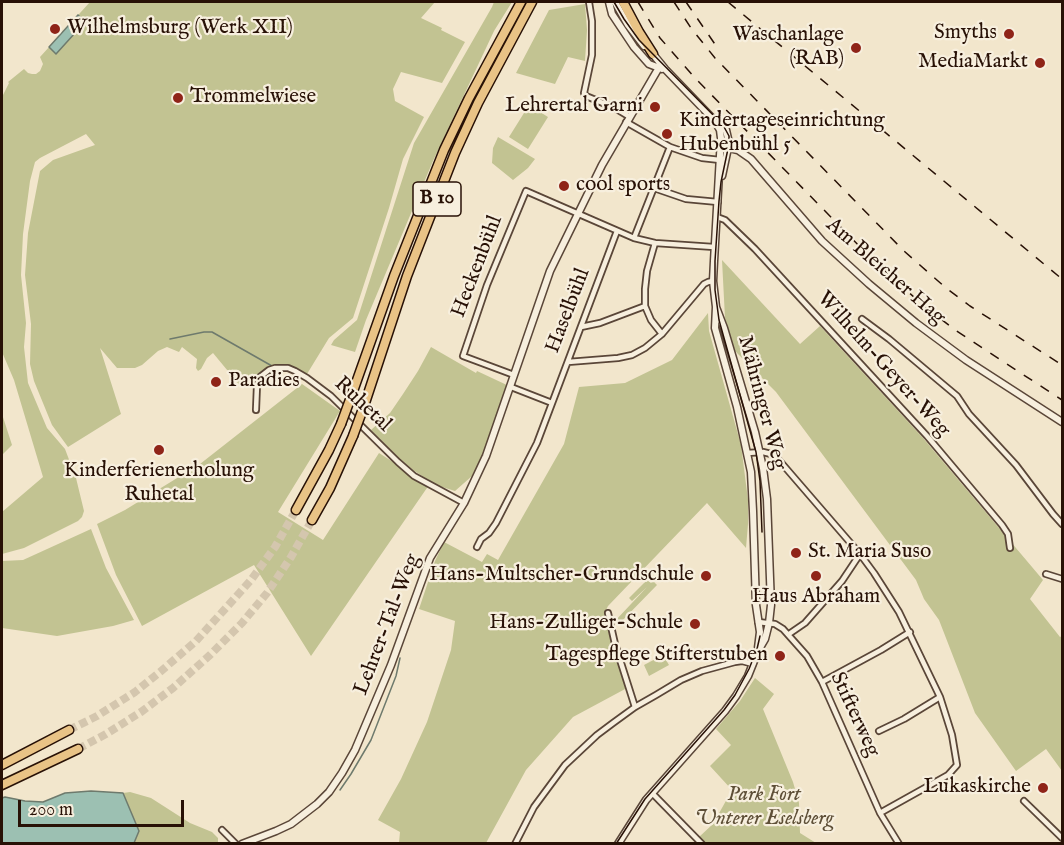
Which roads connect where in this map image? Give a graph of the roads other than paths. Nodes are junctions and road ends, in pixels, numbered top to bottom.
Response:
1 (521, 2) edge
2 (532, 2) edge
3 (589, 2) edge
4 (609, 2) edge
5 (615, 2) edge
6 (623, 2) edge
7 (653, 54) junction
8 (660, 66) junction
9 (628, 119) junction
10 (670, 147) junction
11 (725, 147) junction
12 (720, 160) junction
13 (654, 188) junction
14 (719, 190) junction
15 (718, 202) junction
16 (578, 214) junction
17 (717, 217) junction
18 (618, 231) junction
19 (634, 238) junction
20 (655, 243) junction
21 (714, 247) junction
22 (714, 281) junction
23 (645, 306) junction
24 (716, 307) junction
25 (862, 319) dead end
26 (581, 327) junction
27 (662, 334) junction
28 (568, 362) junction
29 (514, 375) junction
30 (511, 387) junction
31 (552, 403) junction
32 (256, 410) dead end
33 (1062, 422) edge
34 (760, 451) junction
35 (747, 453) junction
36 (464, 503) junction
37 (296, 510) tunnel mouth
38 (312, 520) tunnel mouth
39 (1062, 524) edge
40 (477, 547) dead end
41 (1010, 548) dead end
42 (860, 554) junction
43 (1046, 574) dead end
44 (1062, 579) edge
45 (608, 613) dead end
46 (758, 622) junction
47 (769, 623) junction
48 (910, 632) junction
49 (789, 634) junction
50 (758, 651) junction
51 (753, 664) junction
52 (822, 682) junction
53 (940, 697) junction
54 (635, 707) junction
55 (69, 730) tunnel mouth
56 (879, 731) dead end
57 (78, 749) tunnel mouth
58 (2, 765) edge
59 (2, 785) edge
60 (652, 793) junction
61 (1024, 801) dead end
62 (880, 813) junction
63 (222, 830) dead end
64 (1062, 838) edge
65 (236, 843) edge
66 (242, 843) edge
67 (515, 843) edge
68 (618, 843) edge
69 (702, 843) edge
70 (898, 843) edge

1 - 37 highway, B 10, bridge
2 - 38 highway, B 10, bridge
3 - 9 street
4 - 8 street
5 - 7 street
6 - 7 highway
7 - 8 street
8 - 9 street, Lehrer-Tal-Weg
8 - 11 street
9 - 10 street
9 - 16 street, Lehrer-Tal-Weg
10 - 12 street
10 - 13 street
11 - 12 street, Mähringer Weg
11 - 14 street, Mähringer Weg
11 - 33 street, Am Bleicher Hag
12 - 14 street, Mähringer Weg
13 - 15 street
13 - 19 street
14 - 15 street, Mähringer Weg
15 - 17 street, Mähringer Weg
16 - 18 street
16 - 29 street, Lehrer-Tal-Weg
16 - 29 street, Heckenbühl
17 - 21 street, Mähringer Weg
17 - 41 street, Wilhelm-Geyer-Weg
18 - 19 street
18 - 26 street, Haselbühl
19 - 20 street
20 - 21 street
20 - 23 street
21 - 22 street, Mähringer Weg
22 - 24 street, Mähringer Weg
22 - 27 street
23 - 26 street
23 - 27 street
24 - 34 street, Mähringer Weg
24 - 35 street, Mähringer Weg
25 - 39 street
26 - 28 street, Haselbühl
27 - 28 street
28 - 31 street, Haselbühl
29 - 30 street, Lehrer-Tal-Weg
30 - 31 street
30 - 36 street, Lehrer-Tal-Weg
31 - 40 street, Haselbühl
32 - 36 street, Ruhetal
34 - 35 street
34 - 42 street
34 - 47 street, Mähringer Weg
35 - 46 street, Mähringer Weg
36 - 66 street, Lehrer-Tal-Weg
42 - 48 street
42 - 49 street
43 - 44 street
45 - 54 street
46 - 47 street, Stifterweg
46 - 50 street, Mähringer Weg
47 - 49 street, Stifterweg
47 - 50 street, Mähringer Weg
48 - 52 street
48 - 53 street
49 - 52 street, Stifterweg
50 - 51 street, Mähringer Weg
51 - 54 street
51 - 60 street, Mähringer Weg
52 - 62 street, Stifterweg
53 - 56 street
53 - 62 street
54 - 67 street
55 - 58 highway
57 - 59 highway
60 - 68 street, Mähringer Weg
60 - 69 street
61 - 64 street
62 - 70 street, Stifterweg
63 - 65 street

